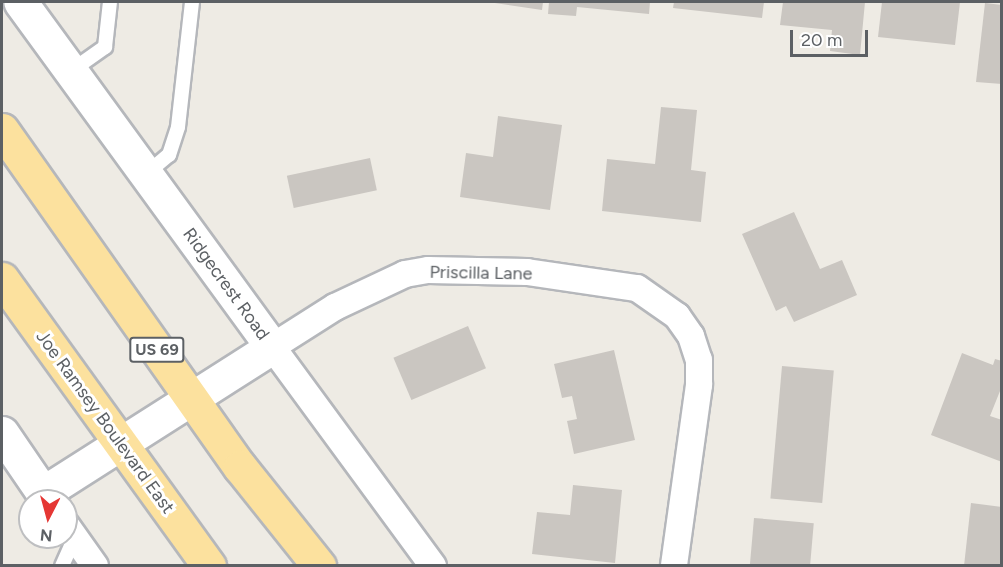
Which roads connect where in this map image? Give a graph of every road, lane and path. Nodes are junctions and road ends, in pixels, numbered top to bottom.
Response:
1 (20, 2) edge
2 (110, 2) edge
3 (192, 2) edge
4 (71, 70) junction
5 (2, 130) edge
6 (146, 174) junction
7 (2, 279) edge
8 (272, 347) junction
9 (191, 399) junction
10 (4, 444) edge
11 (120, 444) junction
12 (40, 489) edge
13 (57, 489) edge
14 (78, 542) edge
15 (66, 549) edge
16 (62, 566) edge
17 (95, 566) edge
18 (209, 566) edge
19 (319, 566) edge
20 (433, 566) edge
21 (674, 566) edge

1 - 4 street, Ridgecrest Road
2 - 4 lane
3 - 6 lane
4 - 6 street, Ridgecrest Road
5 - 9 highway, US 69
6 - 8 street, Ridgecrest Road
7 - 11 highway, Joe Ramsey Boulevard East
8 - 9 street, Priscilla Lane
8 - 20 street, Ridgecrest Road
8 - 21 street, Priscilla Lane
9 - 11 street, Priscilla Lane
9 - 19 highway, US 69
10 - 12 street
11 - 13 street, Priscilla Lane
11 - 18 highway, Joe Ramsey Boulevard East
14 - 17 street
15 - 16 lane

